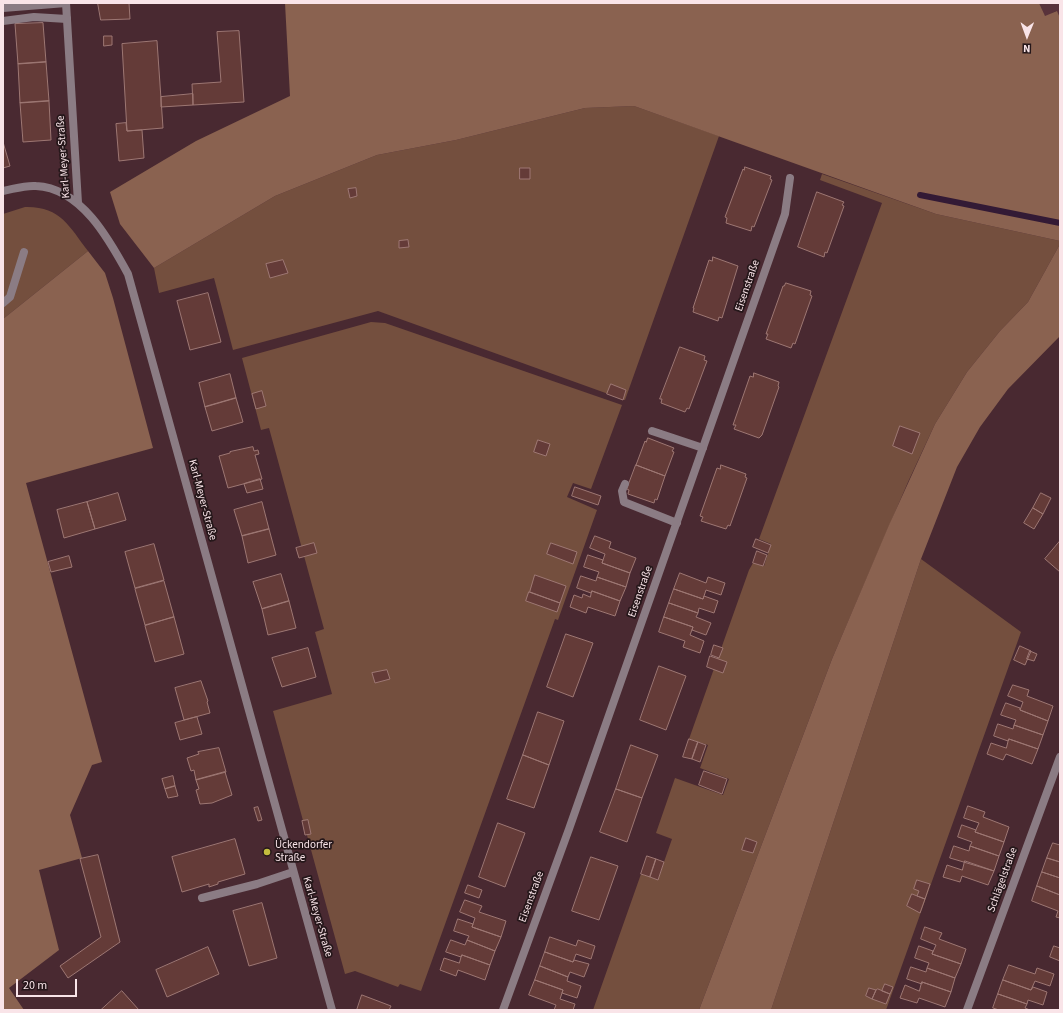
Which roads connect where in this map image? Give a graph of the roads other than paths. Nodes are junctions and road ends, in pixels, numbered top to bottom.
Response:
1 (66, 3) edge
2 (3, 8) edge
3 (67, 18) junction
4 (3, 21) edge
5 (790, 178) dead end
6 (3, 191) edge
7 (78, 203) junction
8 (24, 252) dead end
9 (3, 302) edge
10 (652, 431) dead end
11 (703, 448) junction
12 (625, 484) dead end
13 (677, 524) junction
14 (1060, 757) edge
15 (293, 872) junction
16 (202, 898) dead end
17 (332, 1010) edge
18 (503, 1010) edge
19 (967, 1010) edge

1 - 2 street
1 - 3 street, Karl-Meyer-Straße
3 - 4 street
3 - 7 street, Karl-Meyer-Straße
5 - 11 street, Eisenstraße
6 - 7 street
7 - 15 street, Karl-Meyer-Straße
8 - 9 street
10 - 11 street
11 - 13 street, Eisenstraße
12 - 13 street
13 - 18 street, Eisenstraße
14 - 19 street, Schlägelstraße
15 - 16 street
15 - 17 street, Karl-Meyer-Straße

